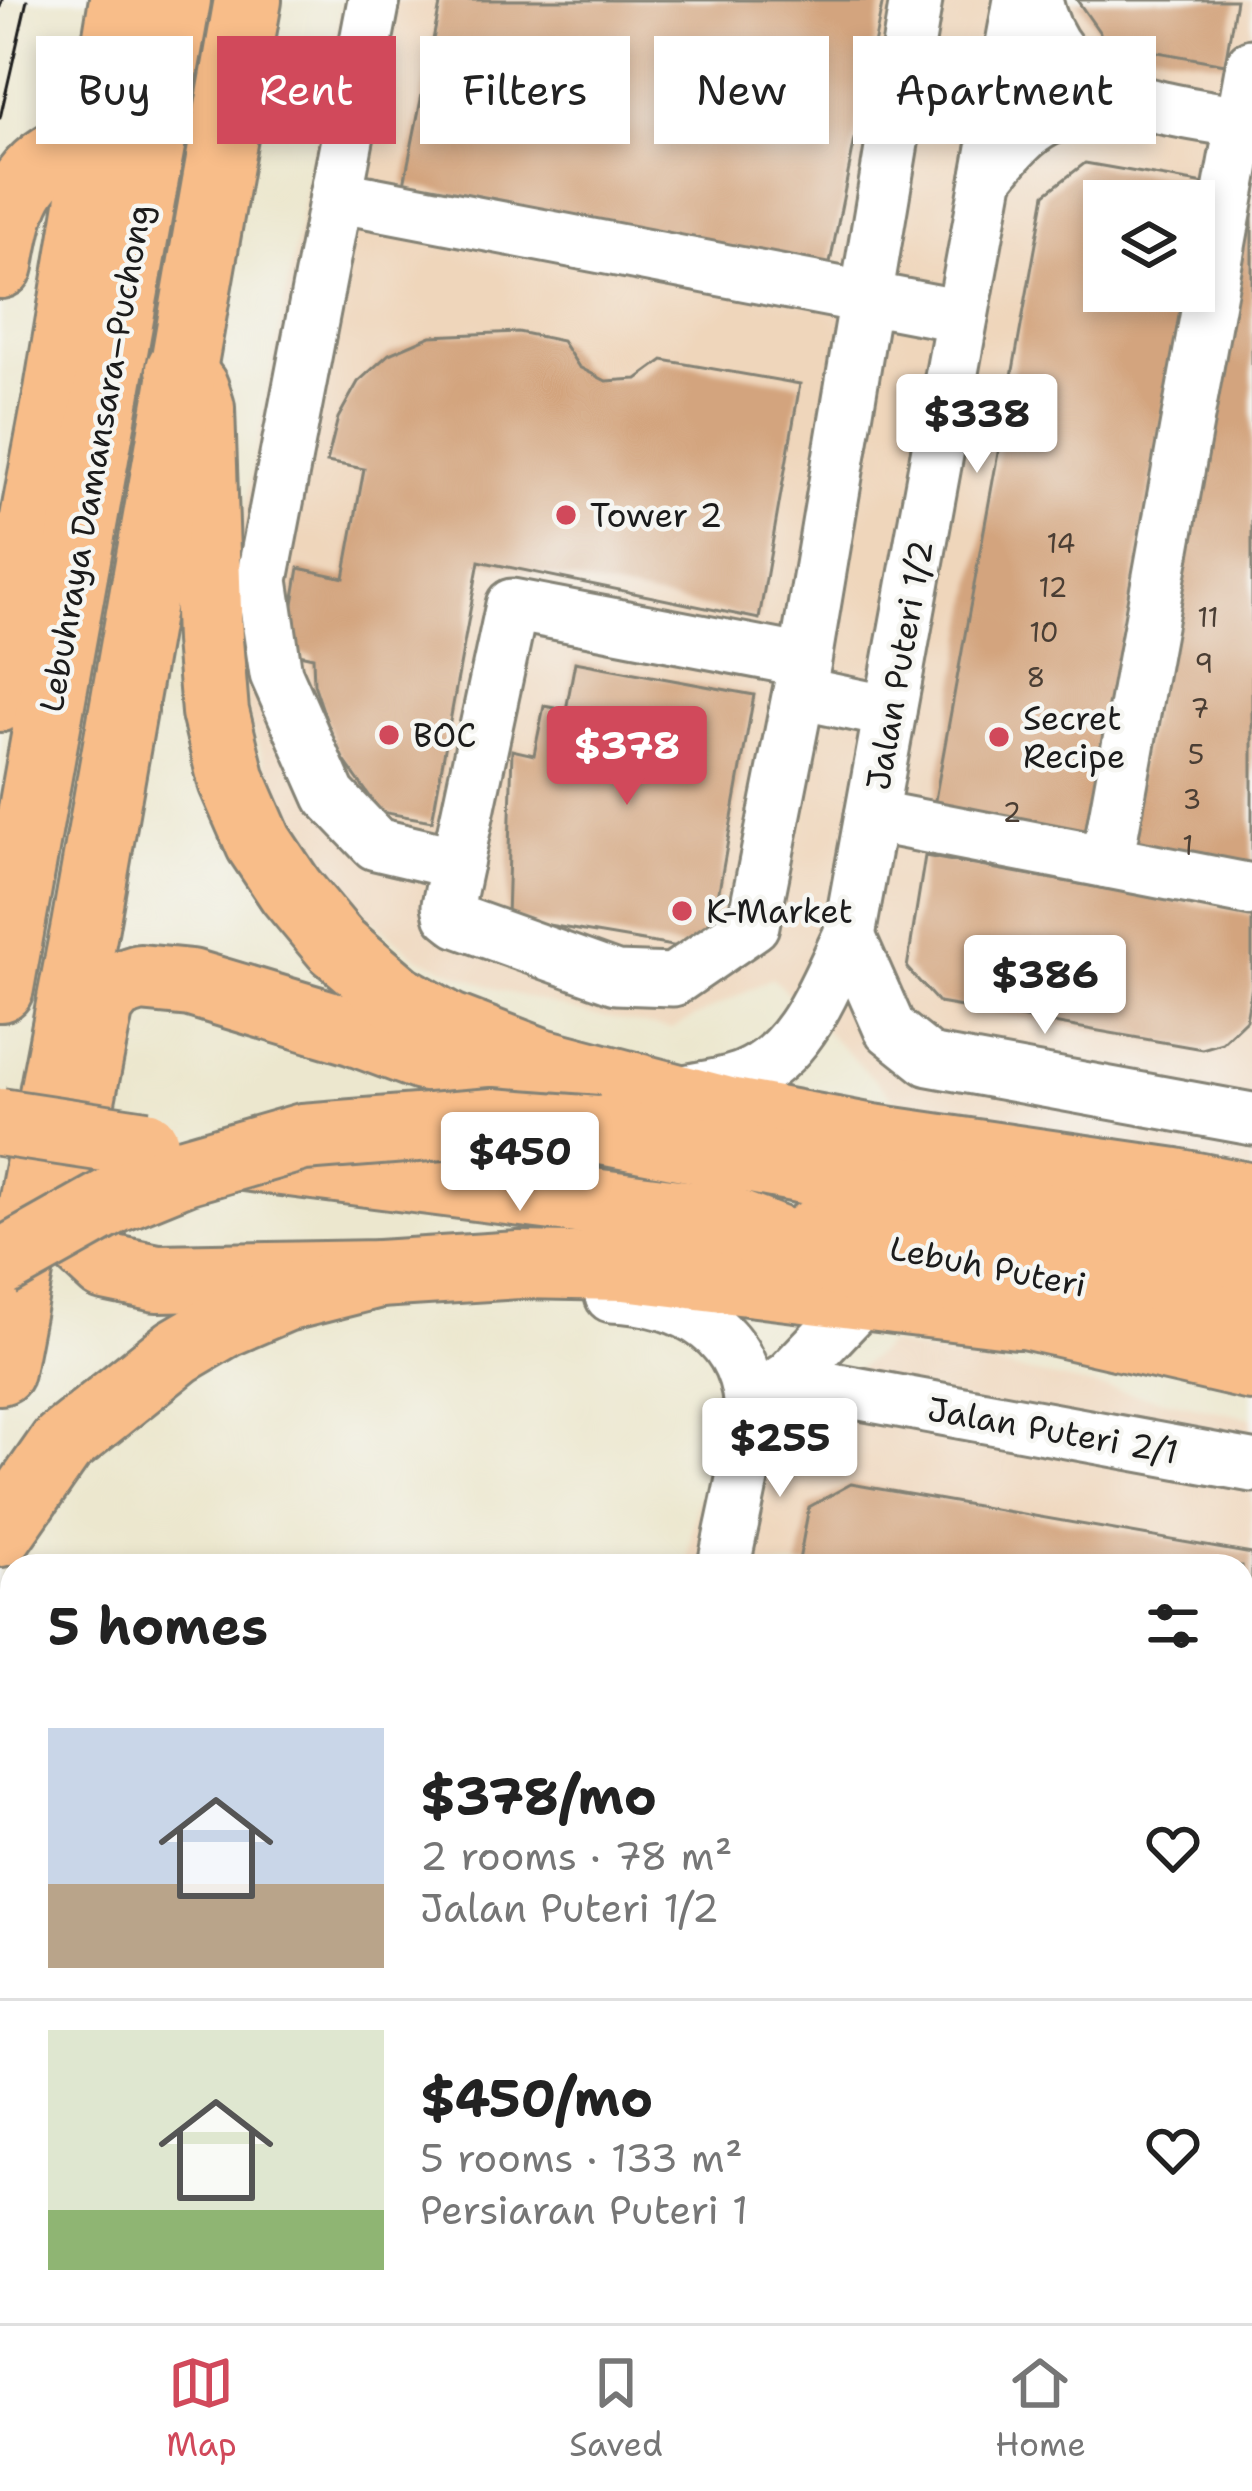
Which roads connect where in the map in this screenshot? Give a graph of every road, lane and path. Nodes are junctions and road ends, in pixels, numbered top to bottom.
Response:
1 (123, 0) edge
2 (177, 0) edge
3 (248, 0) edge
4 (374, 0) edge
5 (916, 0) edge
6 (1020, 0) edge
7 (1036, 0) edge
8 (117, 36) edge
9 (1046, 36) edge
10 (1252, 65) edge
11 (1156, 106) edge
12 (1247, 123) edge
13 (79, 144) edge
14 (98, 144) edge
15 (1015, 144) edge
16 (988, 176) junction
17 (337, 196) junction
18 (0, 265) edge
19 (865, 300) junction
20 (962, 316) junction
21 (180, 369) junction
22 (802, 677) junction
23 (0, 698) edge
24 (890, 712) junction
25 (871, 816) junction
26 (1106, 862) junction
27 (457, 863) junction
28 (1252, 890) edge
29 (849, 935) junction
30 (0, 988) edge
31 (700, 1102) junction
32 (1252, 1119) edge
33 (0, 1122) edge
34 (1250, 1209) edge
35 (724, 1219) junction
36 (0, 1264) edge
37 (380, 1274) junction
38 (864, 1298) junction
39 (1018, 1315) junction
40 (1252, 1317) edge
41 (178, 1351) junction
42 (1252, 1367) edge
43 (0, 1371) edge
44 (784, 1380) junction
45 (750, 1419) junction
46 (1252, 1466) edge
47 (0, 1533) edge
48 (726, 1554) edge

1 - 8 main road, Lebuhraya Damansara–Puchong
2 - 30 main road, Lebuhraya Damansara–Puchong
3 - 21 main road
4 - 17 street
5 - 19 street
6 - 16 street, Jalan Puteri 1/2
7 - 9 street
10 - 12 street
11 - 12 street
12 - 26 street
13 - 18 main road
14 - 23 main road, Lebuhraya Damansara–Puchong
15 - 16 street
16 - 20 street, Jalan Puteri 1/2
17 - 19 street
17 - 27 street
19 - 20 street
19 - 22 street
20 - 24 street, Jalan Puteri 1/2
21 - 31 main road
21 - 43 main road
22 - 24 street
22 - 27 street
22 - 27 street
24 - 25 street, Jalan Puteri 1/2
25 - 26 street
25 - 29 street, Jalan Puteri 1/2
26 - 28 street
29 - 31 street, Jalan Puteri 1/2
29 - 32 street
31 - 34 main road
31 - 37 main road
33 - 35 main road, bridge
34 - 36 main road, bridge
35 - 39 main road
35 - 40 main road, Lebuh Puteri
37 - 38 main road
37 - 41 main road
38 - 39 main road
38 - 44 street
39 - 42 main road
41 - 45 street
41 - 47 main road
44 - 45 street
44 - 46 street, Jalan Puteri 2/1
45 - 48 street

